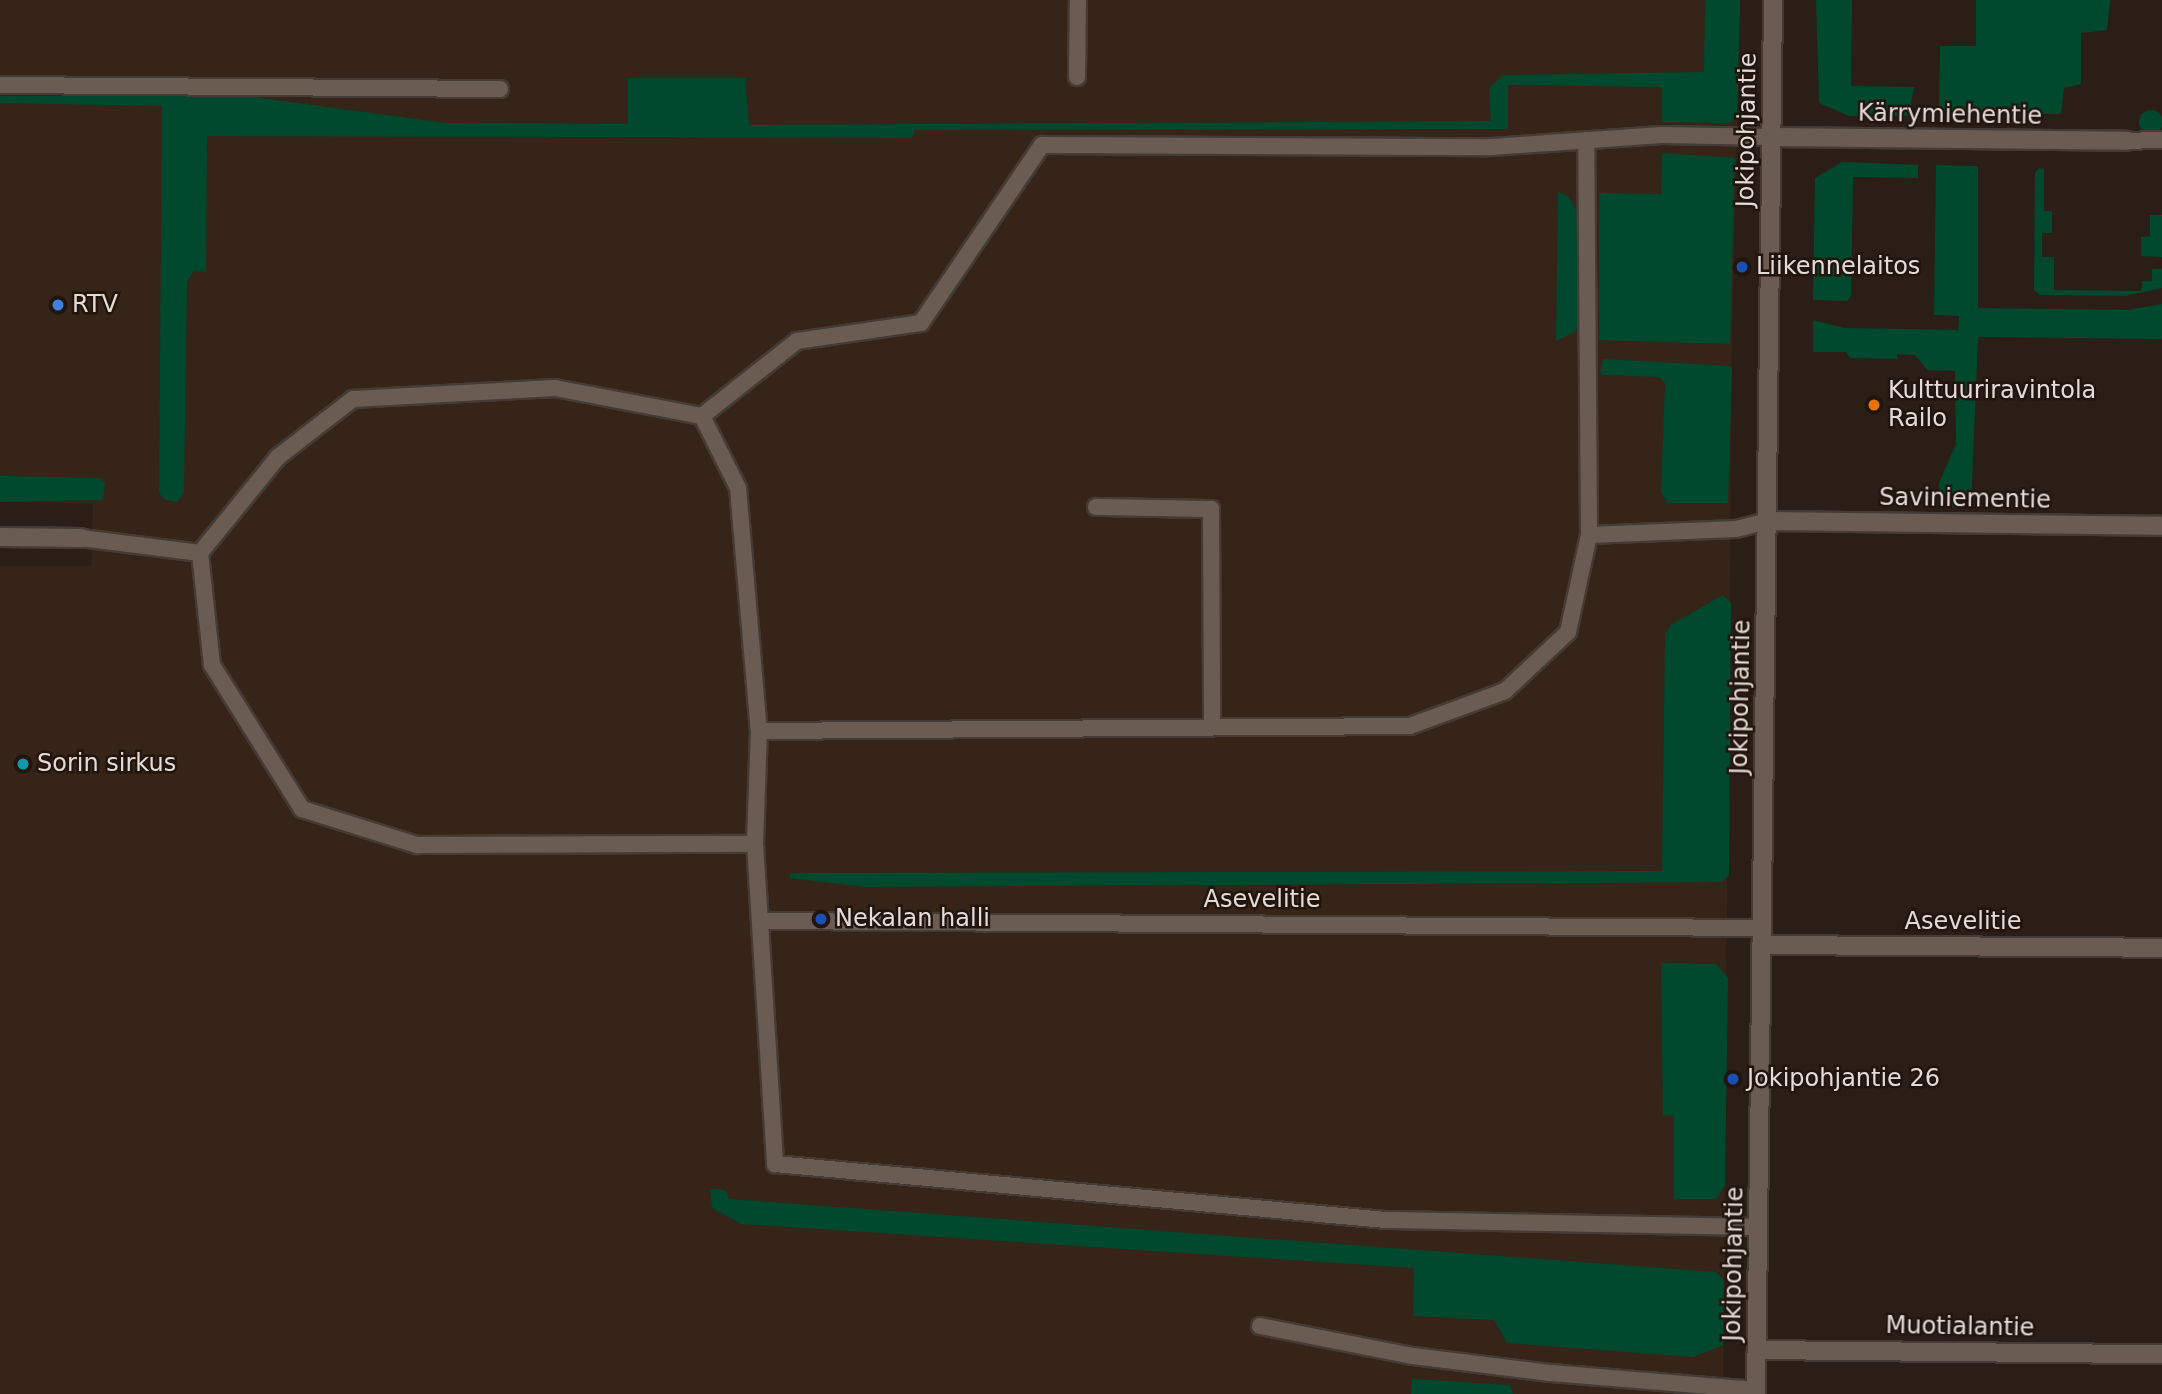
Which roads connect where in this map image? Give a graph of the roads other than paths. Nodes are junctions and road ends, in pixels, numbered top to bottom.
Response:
1 (1078, 0) edge
2 (1773, 0) edge
3 (1077, 77) dead end
4 (0, 85) edge
5 (500, 89) dead end
6 (1771, 137) junction
7 (1586, 140) junction
8 (2162, 140) edge
9 (2127, 141) joint
10 (702, 416) junction
11 (1096, 507) dead end
12 (1768, 522) junction
13 (2162, 526) edge
14 (1589, 535) junction
15 (0, 537) edge
16 (81, 538) joint
17 (200, 553) junction
18 (1212, 727) junction
19 (759, 731) junction
20 (755, 844) junction
21 (760, 921) junction
22 (1763, 937) junction
23 (2162, 948) edge
24 (1759, 1227) junction
25 (1260, 1326) dead end
26 (1757, 1350) junction
27 (2162, 1354) edge
28 (1756, 1392) edge

1 - 3 lane
2 - 6 street, Jokipohjantie
4 - 5 lane
6 - 7 lane
6 - 9 street, Kärrymiehentie
6 - 12 street, Jokipohjantie
7 - 10 lane
7 - 14 lane
8 - 9 lane
10 - 17 lane
10 - 19 lane
11 - 18 lane
12 - 13 street, Saviniementie
12 - 14 lane
12 - 22 street, Jokipohjantie
14 - 18 lane
15 - 16 street
16 - 17 lane
17 - 20 lane
18 - 19 lane
19 - 20 lane
20 - 21 lane
21 - 22 lane, Asevelitie
21 - 24 lane
22 - 23 street, Asevelitie
22 - 24 street, Jokipohjantie
24 - 26 street, Jokipohjantie
25 - 28 lane
26 - 27 street, Muotialantie
26 - 28 street, Jokipohjantie

